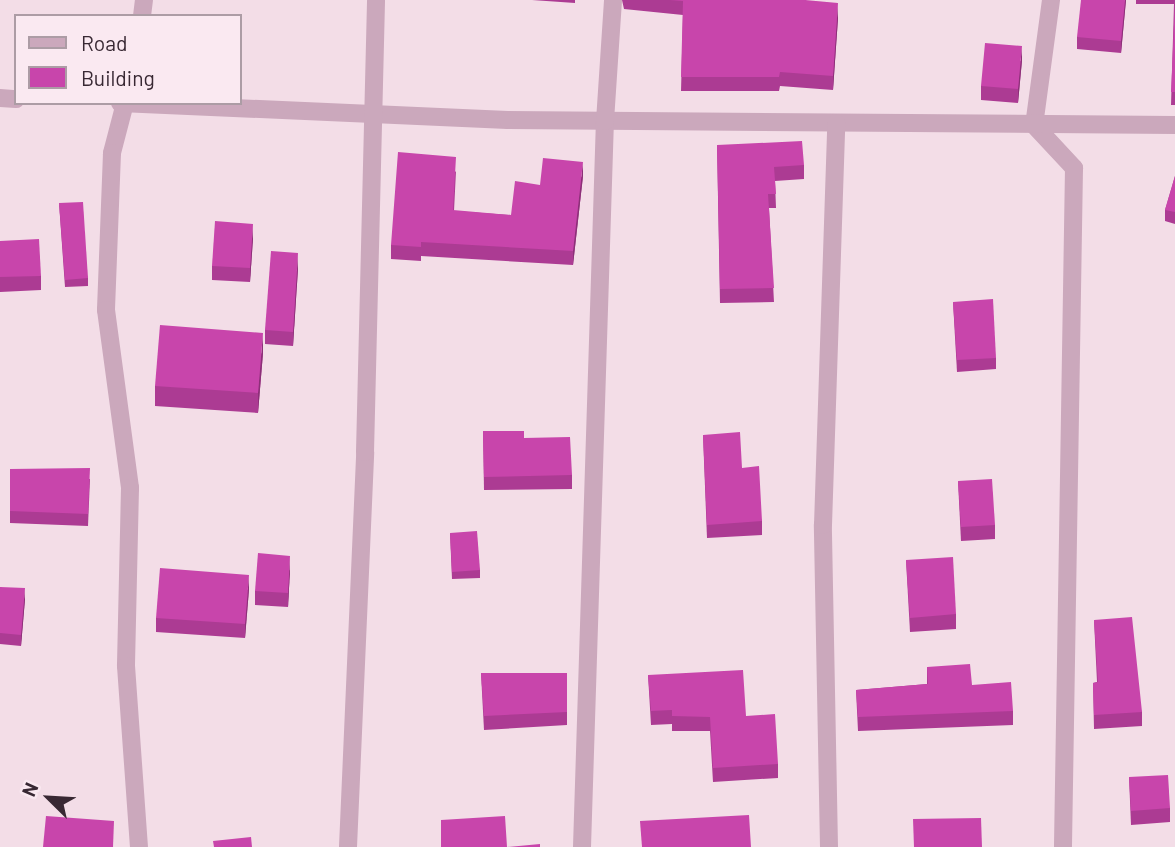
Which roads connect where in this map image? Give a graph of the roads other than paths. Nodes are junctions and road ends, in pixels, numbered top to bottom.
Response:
1 (376, 0) edge
2 (613, 0) edge
3 (1051, 0) edge
4 (124, 105) edge
5 (169, 105) edge
6 (371, 114) junction
7 (605, 121) junction
8 (835, 123) junction
9 (1034, 125) junction
10 (1175, 125) edge
11 (139, 847) edge
12 (348, 847) edge
13 (582, 847) edge
14 (829, 847) edge
15 (1063, 847) edge

1 - 6 street
2 - 7 street
3 - 9 street
4 - 11 street
5 - 6 street
6 - 7 street
6 - 12 street
7 - 8 street
7 - 13 street
8 - 9 street
8 - 14 street
9 - 10 street
9 - 15 street

